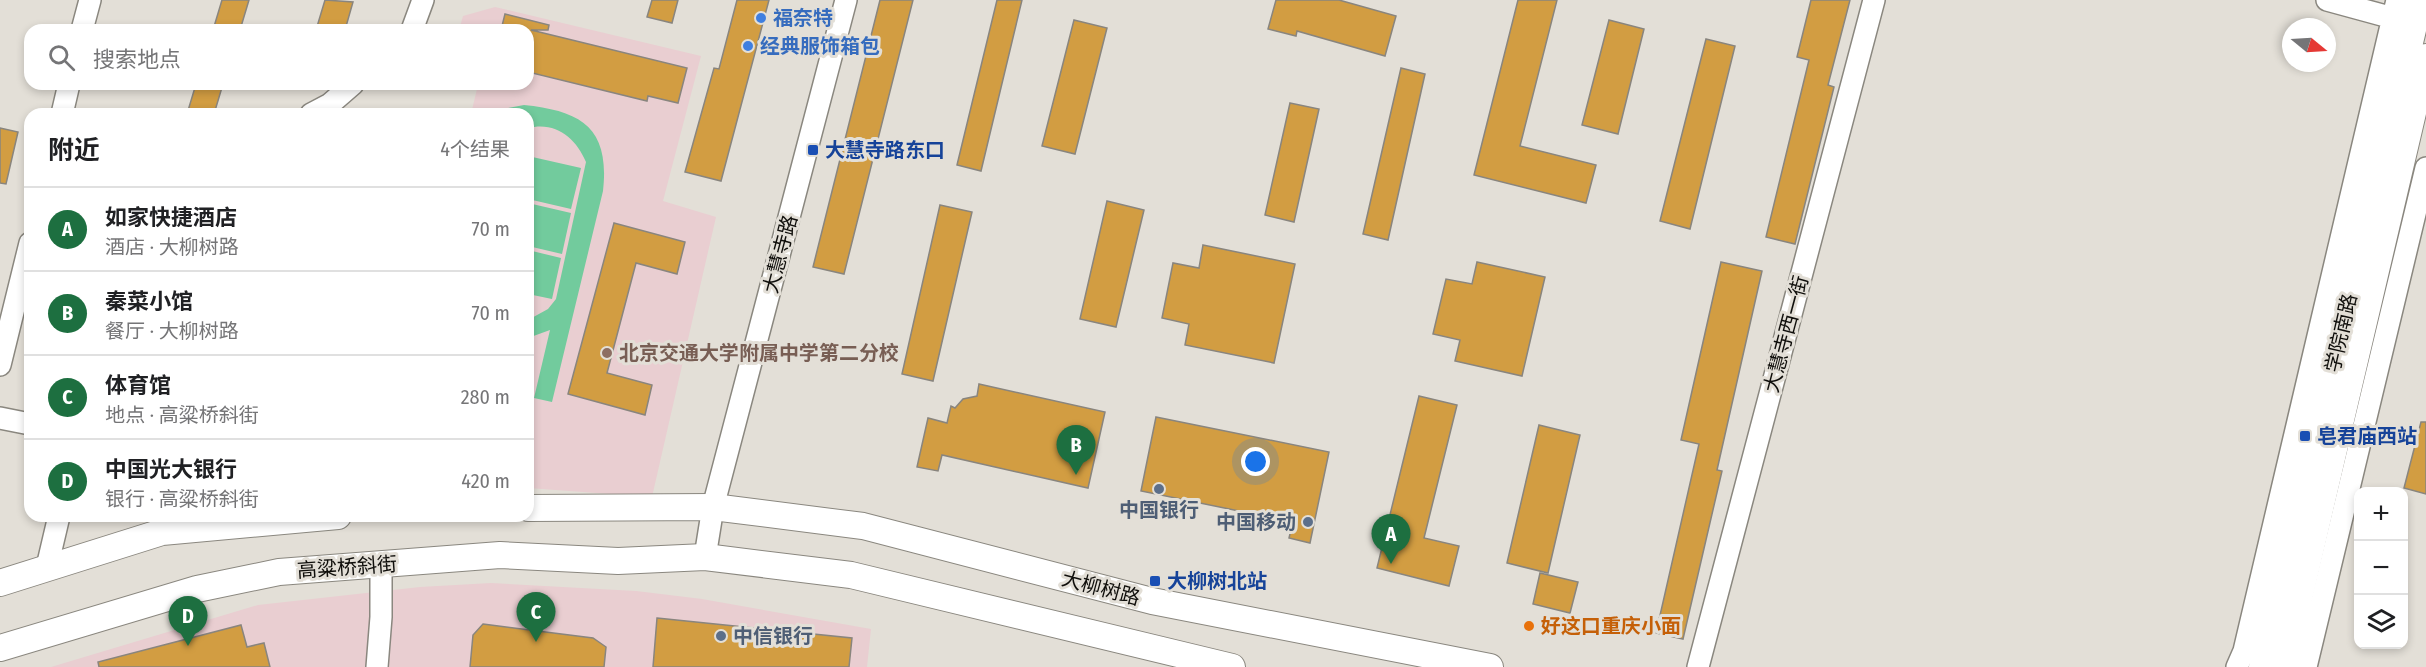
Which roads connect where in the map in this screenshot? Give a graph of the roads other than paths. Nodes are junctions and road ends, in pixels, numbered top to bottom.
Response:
1 (90, 0) edge
2 (423, 0) edge
3 (846, 0) edge
4 (1874, 0) edge
5 (2326, 0) edge
6 (2420, 0) edge
7 (2395, 9) edge
8 (84, 24) edge
9 (414, 24) edge
10 (2426, 57) edge
11 (68, 90) edge
12 (346, 90) edge
13 (63, 108) edge
14 (322, 108) edge
15 (2426, 168) edge
16 (24, 267) edge
17 (0, 365) edge
18 (0, 418) edge
19 (24, 423) edge
20 (713, 507) junction
21 (534, 508) edge
22 (58, 522) edge
23 (273, 522) edge
24 (705, 557) junction
25 (381, 564) junction
26 (47, 567) junction
27 (0, 584) edge
28 (0, 648) edge
29 (377, 667) edge
30 (1232, 667) edge
31 (1490, 667) edge
32 (1698, 667) edge
33 (2237, 667) edge
34 (2262, 667) edge
35 (2283, 667) edge
36 (2306, 667) edge

1 - 8 street
2 - 9 street
3 - 20 street, 大慧寺路
4 - 32 street, 大慧寺西一街
5 - 7 street
6 - 34 main road, 学院南路
7 - 33 street
10 - 35 main road, 学院南路
11 - 13 street
12 - 14 street
15 - 36 street
16 - 17 street
18 - 19 street
20 - 21 main road
20 - 24 street, 大慧寺路
20 - 31 main road, 大柳树路
22 - 26 street
23 - 26 main road
24 - 25 main road, 高粱桥斜街
24 - 30 main road
25 - 28 main road, 高粱桥斜街
25 - 29 street
26 - 27 main road

